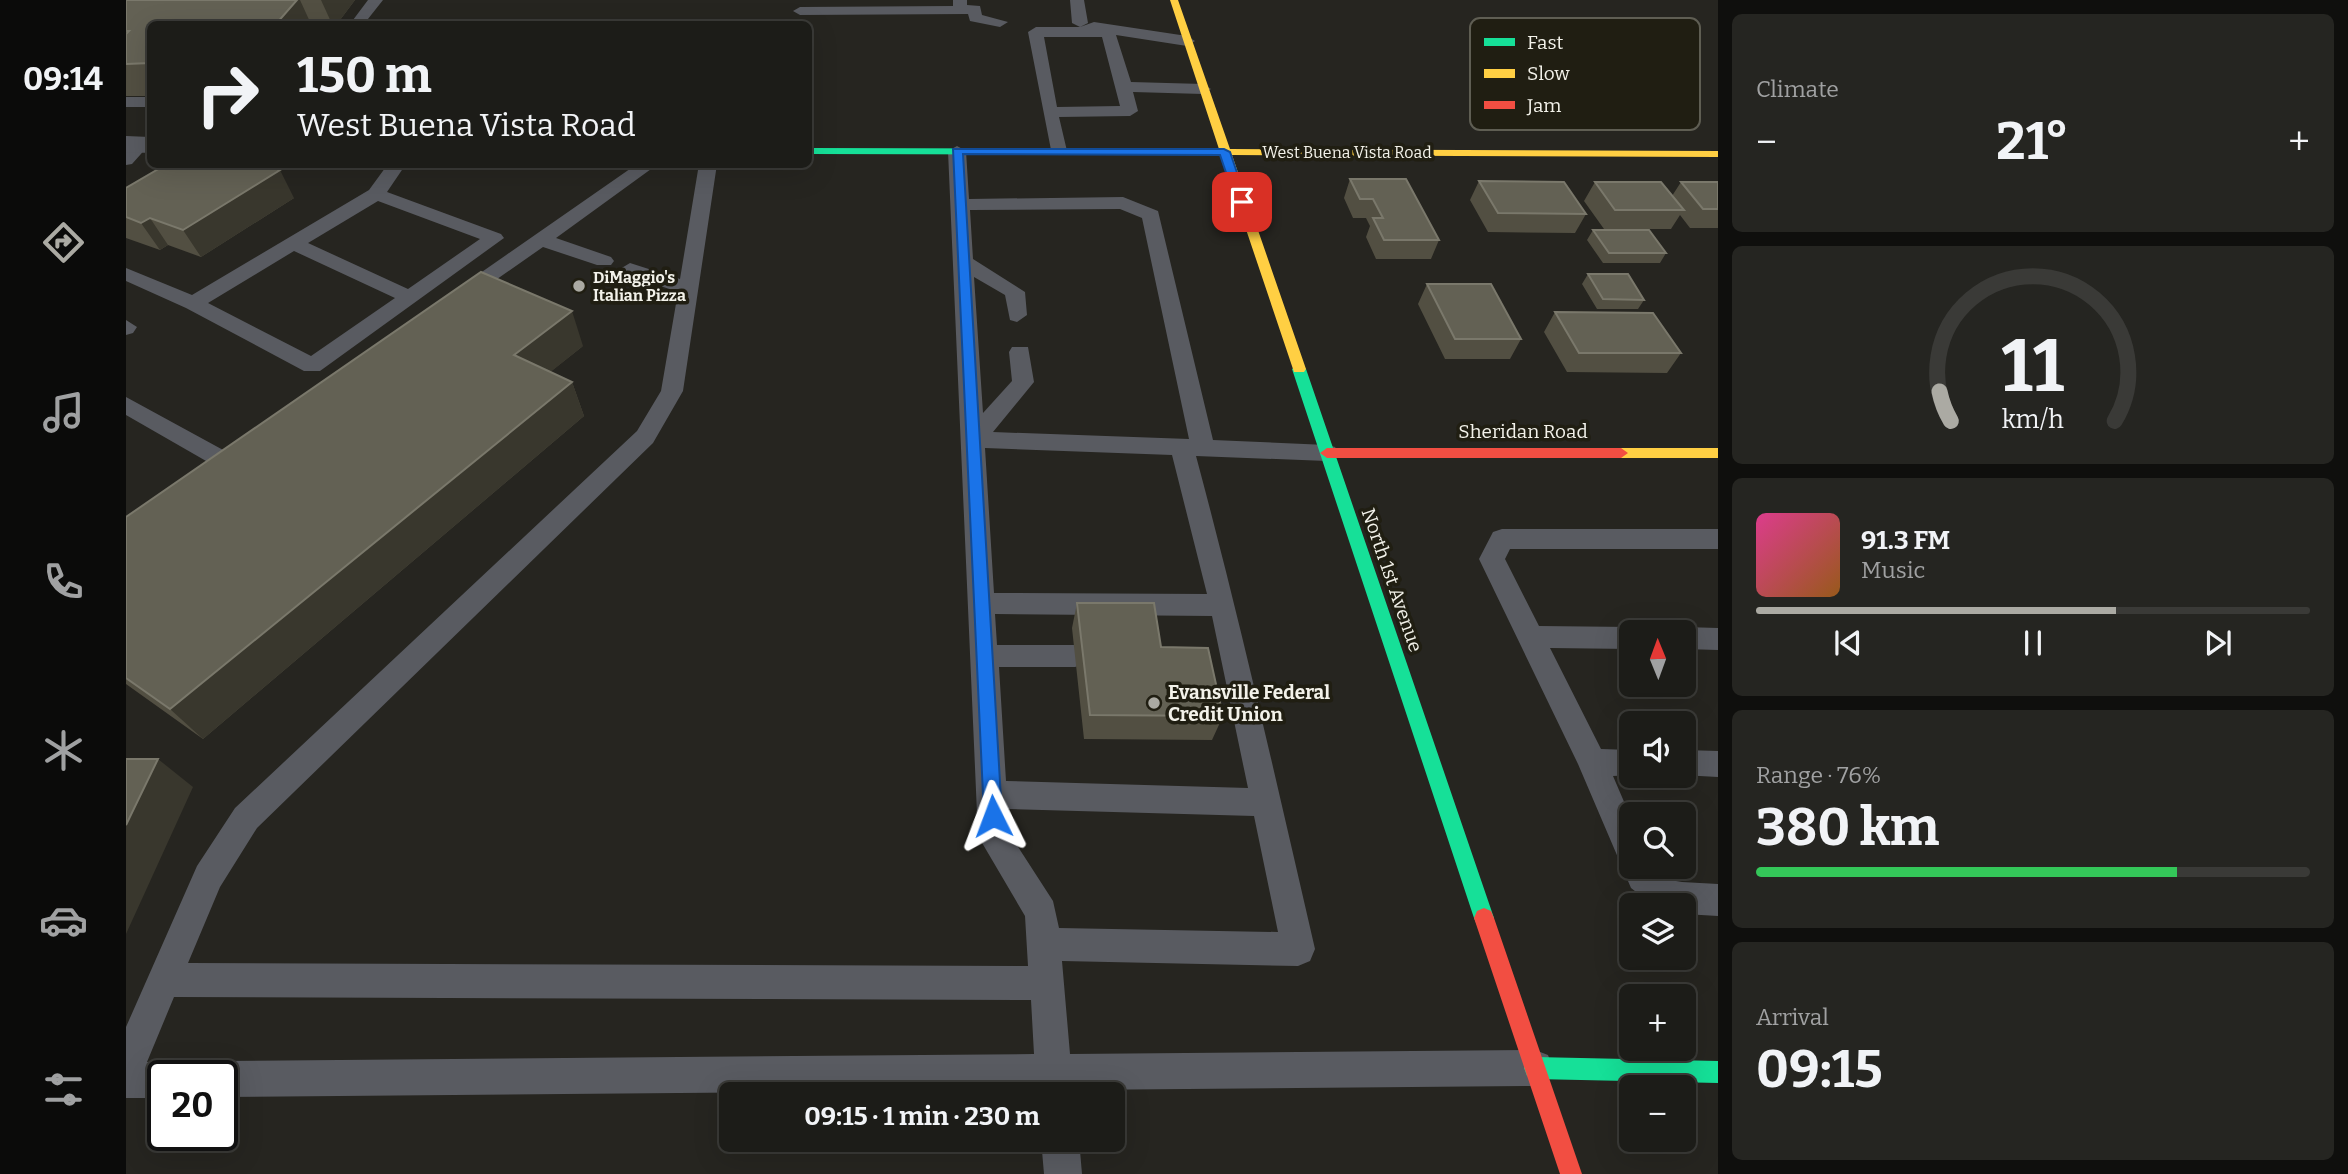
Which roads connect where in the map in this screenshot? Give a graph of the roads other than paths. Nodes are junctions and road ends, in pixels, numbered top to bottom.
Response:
1 (376, 0) edge
2 (1077, 0) edge
3 (1174, 0) edge
4 (960, 5) edge
5 (800, 12) edge
6 (360, 21) edge
7 (1000, 22) dead end
8 (1030, 23) dead end
9 (1080, 23) junction
10 (1188, 41) junction
11 (1118, 66) junction
12 (1099, 69) joint
13 (1203, 89) junction
14 (126, 102) edge
15 (147, 102) edge
16 (1050, 112) junction
17 (812, 151) edge
18 (957, 151) junction
19 (1058, 151) junction
20 (1224, 152) junction
21 (1718, 155) edge
22 (394, 168) edge
23 (643, 168) edge
24 (707, 168) edge
25 (376, 194) junction
26 (960, 205) junction
27 (540, 239) junction
28 (293, 243) junction
29 (604, 261) dead end
30 (963, 262) junction
31 (630, 269) dead end
32 (126, 274) edge
33 (689, 289) junction
34 (410, 297) junction
35 (193, 303) junction
36 (440, 311) edge
37 (1017, 316) dead end
38 (1020, 352) dead end
39 (126, 405) edge
40 (973, 439) junction
41 (250, 447) edge
42 (1193, 448) junction
43 (1327, 453) junction
44 (1718, 453) edge
45 (228, 463) junction
46 (205, 479) edge
47 (1718, 538) edge
48 (981, 603) junction
49 (1223, 605) junction
50 (1529, 637) junction
51 (1619, 638) edge
52 (1696, 638) edge
53 (1718, 639) edge
54 (984, 656) junction
55 (1075, 656) dead end
56 (1592, 762) junction
57 (1619, 763) edge
58 (1696, 763) edge
59 (1718, 764) edge
60 (992, 795) junction
61 (1268, 802) junction
62 (1619, 826) edge
63 (1651, 879) edge
64 (1718, 901) edge
65 (1045, 944) junction
66 (164, 980) junction
67 (1048, 983) junction
68 (1535, 1068) junction
69 (126, 1069) edge
70 (1718, 1072) edge
71 (238, 1079) edge
72 (126, 1080) edge
73 (147, 1080) edge
74 (846, 1082) edge
75 (1054, 1082) edge
76 (1086, 1082) edge
77 (1061, 1152) edge
78 (1063, 1174) edge
79 (1571, 1174) edge

1 - 6 lane
2 - 9 lane
3 - 10 street, North 1st Avenue
4 - 5 lane
4 - 7 lane
8 - 9 lane
9 - 11 lane
10 - 11 lane
10 - 13 street, North 1st Avenue
11 - 12 lane
11 - 12 lane
11 - 13 lane
11 - 16 lane
11 - 16 lane
13 - 20 street, North 1st Avenue
14 - 15 lane
16 - 19 lane
17 - 18 street, West Buena Vista Road
18 - 19 street, West Buena Vista Road
18 - 26 lane
19 - 20 street, West Buena Vista Road
20 - 21 street, West Buena Vista Road
20 - 43 street, North 1st Avenue
22 - 25 lane
23 - 27 lane
24 - 33 lane
25 - 28 lane
25 - 34 lane
26 - 30 lane
26 - 42 lane
27 - 29 lane
27 - 36 lane
28 - 34 lane
28 - 35 lane
30 - 37 lane
30 - 40 lane
31 - 33 lane
32 - 35 lane
33 - 66 lane
34 - 35 lane
38 - 40 lane
39 - 45 lane
40 - 42 lane
40 - 48 lane
41 - 45 lane
42 - 43 lane
42 - 49 lane
43 - 44 street, Sheridan Road
43 - 68 street, North 1st Avenue
45 - 46 lane
47 - 50 lane
48 - 49 lane
48 - 54 lane
49 - 61 lane
50 - 51 lane
50 - 56 lane
52 - 53 lane
54 - 55 lane
54 - 60 lane
56 - 57 lane
56 - 62 lane
58 - 59 lane
60 - 61 lane
60 - 65 lane
61 - 65 lane
63 - 64 lane
65 - 67 lane
66 - 67 lane
66 - 69 lane
67 - 75 lane
68 - 70 street
68 - 76 lane
68 - 79 street, North 1st Avenue
71 - 74 lane
72 - 73 lane
77 - 78 lane

